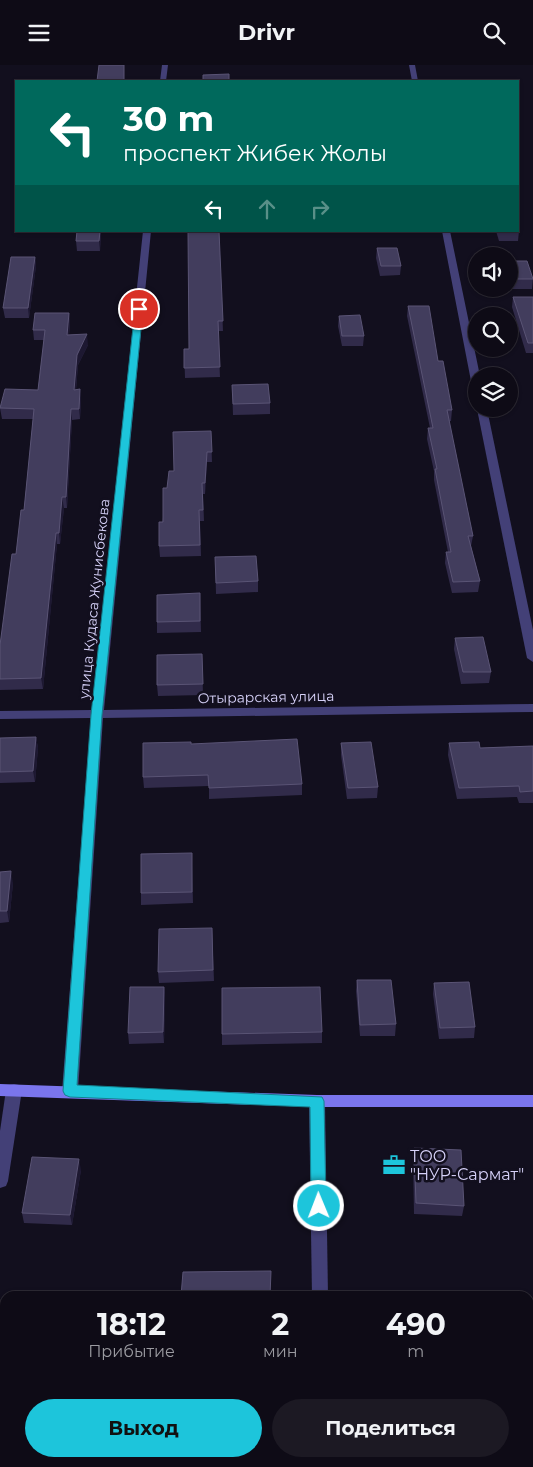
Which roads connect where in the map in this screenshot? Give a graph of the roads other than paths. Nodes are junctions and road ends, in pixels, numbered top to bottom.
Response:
1 (165, 65) edge
2 (412, 65) edge
3 (163, 80) edge
4 (415, 80) edge
5 (147, 232) edge
6 (446, 232) edge
7 (473, 367) edge
8 (484, 417) edge
9 (533, 658) edge
10 (533, 708) edge
11 (0, 715) edge
12 (97, 715) junction
13 (7, 1090) edge
14 (70, 1091) junction
15 (317, 1101) junction
16 (533, 1101) edge
17 (0, 1181) edge
18 (320, 1291) edge

1 - 3 street
2 - 4 street
5 - 12 street, улица Кудаса Жунисбекова
6 - 7 street
8 - 9 street
10 - 12 street, Отырарская улица
11 - 12 street, Отырарская улица
12 - 14 street, улица Кудаса Жунисбекова
13 - 14 main road
13 - 17 street
14 - 15 main road
15 - 16 main road
15 - 18 street

